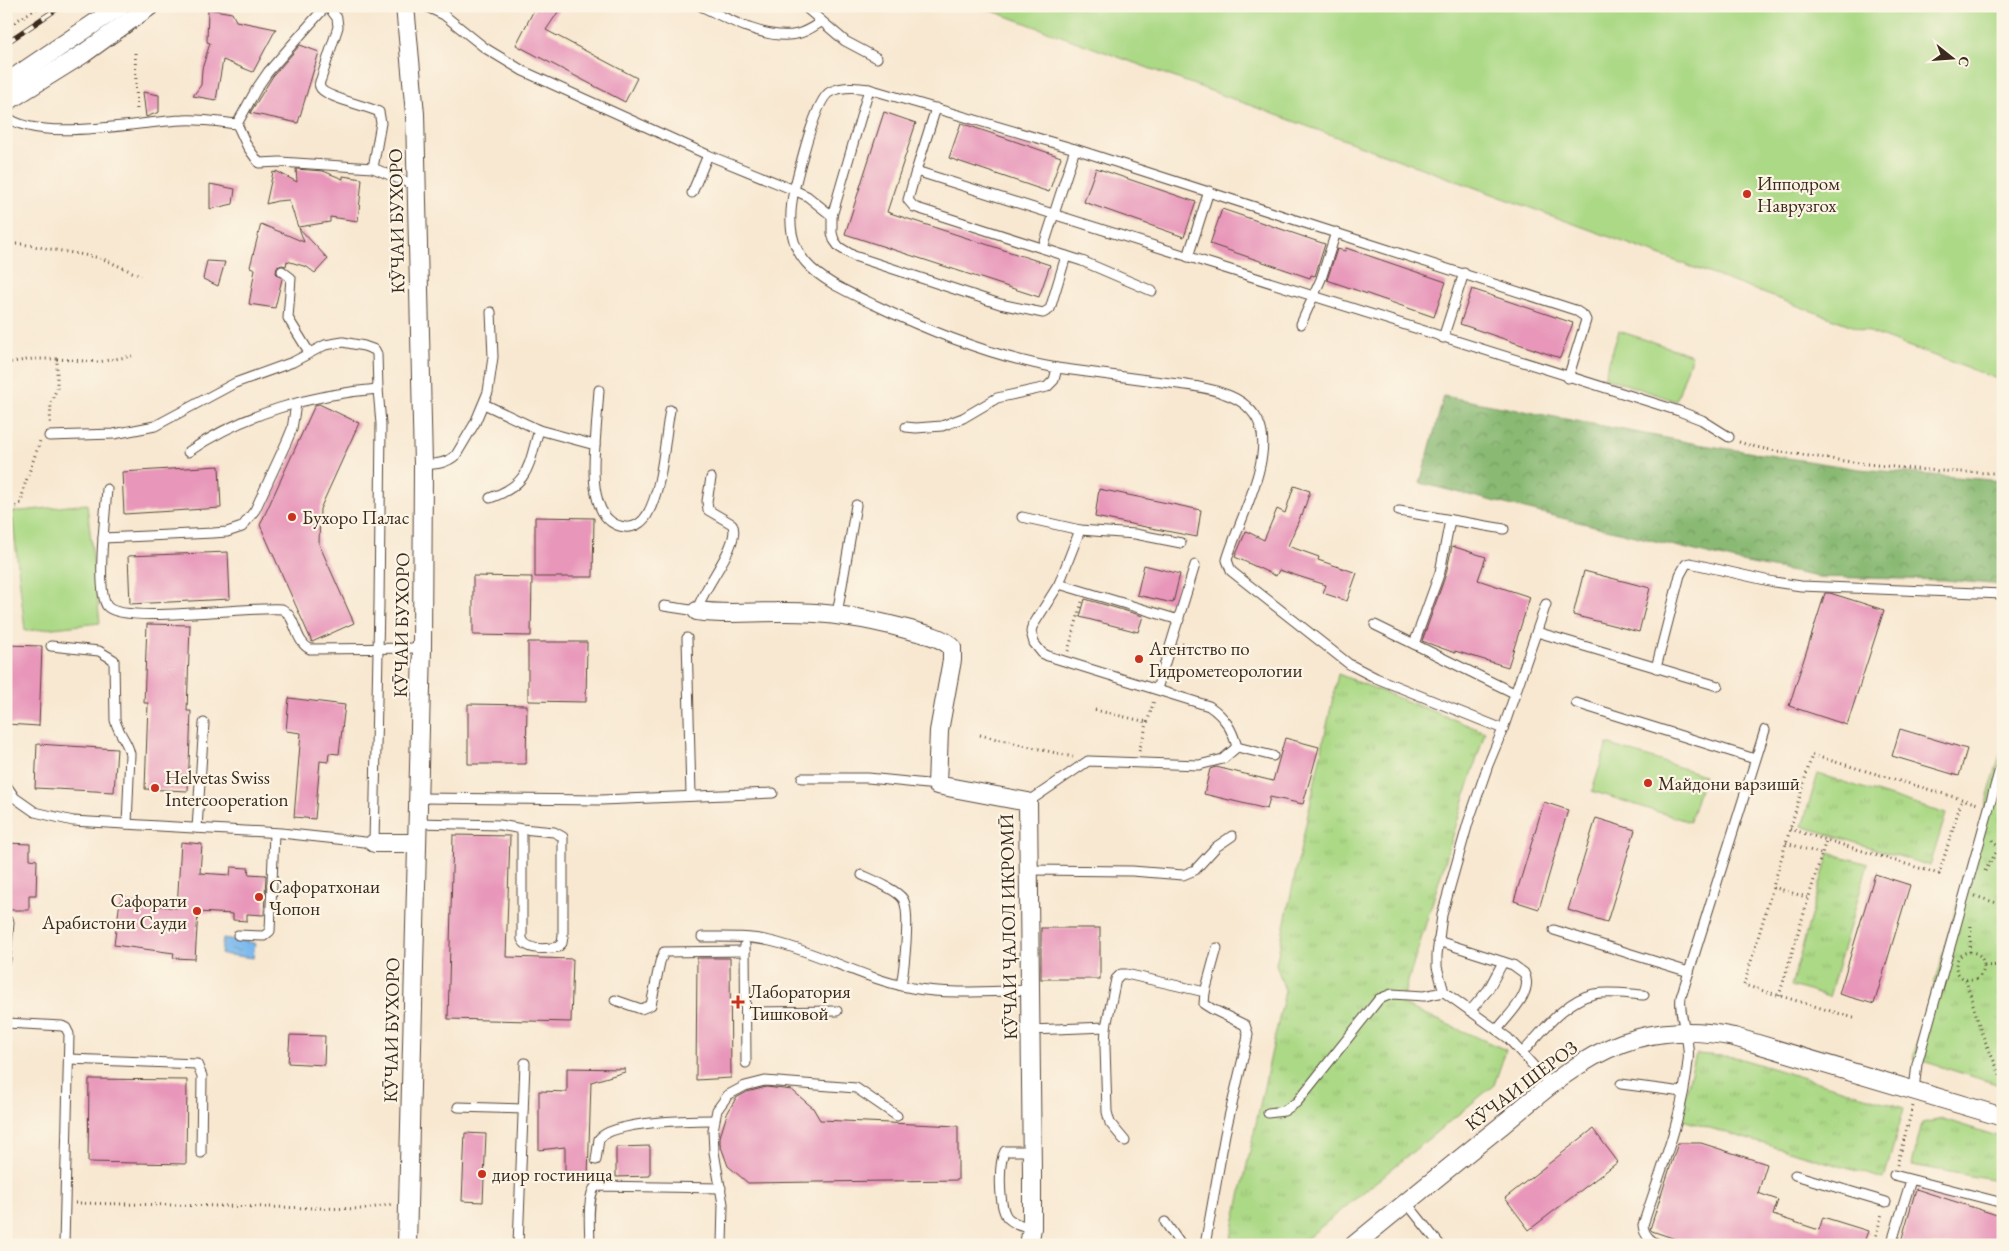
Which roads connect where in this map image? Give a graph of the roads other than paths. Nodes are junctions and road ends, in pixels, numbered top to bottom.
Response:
1 (120, 6) edge
2 (150, 6) edge
3 (327, 6) edge
4 (405, 6) edge
5 (425, 6) edge
6 (702, 6) edge
7 (804, 6) edge
8 (821, 22) junction
9 (877, 58) dead end
10 (6, 82) edge
11 (869, 89) junction
12 (6, 102) edge
13 (936, 108) junction
14 (6, 116) edge
15 (237, 124) junction
16 (1074, 149) junction
17 (708, 155) junction
18 (373, 168) junction
19 (916, 171) junction
20 (416, 186) junction
21 (794, 190) junction
22 (1209, 191) junction
23 (692, 193) dead end
24 (1054, 214) junction
25 (832, 216) junction
26 (1336, 232) junction
27 (1043, 248) junction
28 (1066, 256) junction
29 (1188, 257) junction
30 (282, 272) dead end
31 (1464, 273) junction
32 (1152, 290) dead end
33 (1312, 298) junction
34 (491, 312) dead end
35 (1301, 324) dead end
36 (1443, 338) junction
37 (309, 352) junction
38 (1057, 368) junction
39 (1568, 378) junction
40 (378, 389) junction
41 (600, 390) dead end
42 (296, 404) junction
43 (484, 404) junction
44 (670, 410) dead end
45 (906, 427) dead end
46 (539, 430) junction
47 (49, 436) road end
48 (1729, 437) road end
49 (595, 445) junction
50 (188, 452) dead end
51 (423, 465) junction
52 (711, 478) dead end
53 (107, 489) dead end
54 (490, 498) dead end
55 (856, 505) dead end
56 (1399, 512) dead end
57 (1022, 516) dead end
58 (1450, 520) junction
59 (1504, 529) dead end
60 (1080, 530) junction
61 (103, 538) junction
62 (1181, 542) dead end
63 (1195, 565) dead end
64 (1059, 584) junction
65 (2003, 594) edge
66 (1546, 604) dead end
67 (664, 606) dead end
68 (697, 612) junction
69 (837, 614) junction
70 (1179, 620) junction
71 (1374, 625) dead end
72 (1537, 632) junction
73 (688, 638) dead end
74 (1414, 644) junction
75 (51, 646) dead end
76 (378, 648) junction
77 (422, 648) junction
78 (1656, 668) junction
79 (1718, 686) dead end
80 (1157, 689) junction
81 (1516, 694) junction
82 (1576, 703) dead end
83 (204, 723) dead end
84 (1503, 729) junction
85 (1765, 730) dead end
86 (1237, 747) junction
87 (1273, 756) dead end
88 (2003, 758) edge
89 (1756, 759) junction
90 (802, 778) dead end
91 (6, 785) edge
92 (937, 786) junction
93 (773, 793) dead end
94 (691, 795) junction
95 (419, 798) junction
96 (1028, 802) junction
97 (418, 823) junction
98 (127, 824) junction
99 (197, 828) junction
100 (522, 829) junction
101 (274, 833) junction
102 (1232, 836) dead end
103 (374, 842) junction
104 (417, 843) junction
105 (1029, 870) junction
106 (862, 875) dead end
107 (9, 922) dead end
108 (1554, 930) dead end
109 (238, 935) dead end
110 (702, 937) dead end
111 (745, 938) junction
112 (1438, 941) junction
113 (1217, 948) dead end
114 (745, 951) junction
115 (6, 960) edge
116 (1503, 962) junction
117 (1689, 972) junction
118 (901, 986) junction
119 (1030, 990) junction
120 (1205, 992) junction
121 (1444, 992) junction
122 (1644, 996) dead end
123 (614, 1000) dead end
124 (837, 1011) dead end
125 (1470, 1011) junction
126 (746, 1012) junction
127 (6, 1023) edge
128 (1106, 1027) junction
129 (1031, 1030) junction
130 (1497, 1030) junction
131 (1686, 1032) junction
132 (1523, 1052) junction
133 (69, 1059) junction
134 (525, 1063) dead end
135 (746, 1064) dead end
136 (1551, 1084) junction
137 (1621, 1084) dead end
138 (1914, 1090) junction
139 (1683, 1092) junction
140 (458, 1107) dead end
141 (523, 1109) junction
142 (1268, 1113) dead end
143 (897, 1116) dead end
144 (2003, 1117) edge
145 (714, 1120) junction
146 (1125, 1141) dead end
147 (1032, 1151) junction
148 (201, 1153) dead end
149 (596, 1160) dead end
150 (1795, 1175) dead end
151 (1894, 1175) dead end
152 (1911, 1180) junction
153 (721, 1188) junction
154 (1406, 1202) junction
155 (1886, 1202) dead end
156 (2003, 1203) edge
157 (1165, 1222) dead end
158 (1030, 1236) edge
159 (64, 1245) edge
160 (407, 1245) edge
161 (518, 1245) edge
162 (590, 1245) edge
163 (722, 1245) edge
164 (1182, 1245) edge
165 (1206, 1245) edge
166 (1354, 1245) edge
167 (1440, 1245) edge
168 (1660, 1245) edge
169 (1891, 1245) edge

1 - 10 street
2 - 12 street
3 - 15 lane
3 - 18 lane
4 - 20 street, КӮЧАИ БУХОРО
5 - 17 lane
6 - 8 lane
7 - 8 lane
8 - 9 lane
11 - 13 lane
11 - 21 lane
11 - 25 lane
13 - 16 lane
13 - 19 lane
14 - 15 lane
15 - 18 lane
16 - 22 lane
16 - 24 lane
17 - 21 lane
17 - 23 lane
18 - 20 lane
19 - 24 lane
19 - 27 lane
20 - 51 street, КӮЧАИ БУХОРО
21 - 25 lane
21 - 38 lane
22 - 26 lane
22 - 29 lane
24 - 27 lane
24 - 29 lane
25 - 28 lane
26 - 31 lane
26 - 33 lane
27 - 28 lane
28 - 32 lane
29 - 33 lane
30 - 37 lane
31 - 36 lane
31 - 39 lane
33 - 35 lane
33 - 36 lane
34 - 43 lane
36 - 39 lane
37 - 40 lane
37 - 47 lane
38 - 45 lane
38 - 84 lane
39 - 48 lane
40 - 42 lane
40 - 76 lane
41 - 49 lane
42 - 50 lane
42 - 61 lane
43 - 46 lane
43 - 51 lane
44 - 49 lane
46 - 49 lane
46 - 54 lane
51 - 77 street, КӮЧАИ БУХОРО
52 - 68 lane
53 - 61 lane
55 - 69 lane
56 - 58 lane
57 - 60 lane
58 - 59 lane
58 - 74 lane
60 - 62 lane
60 - 64 lane
61 - 76 lane
63 - 70 lane
64 - 70 lane
64 - 80 lane
65 - 78 lane
66 - 72 lane
67 - 68 lane
68 - 69 street
69 - 92 street
70 - 80 lane
71 - 74 lane
72 - 78 lane
72 - 81 lane
73 - 94 lane
74 - 81 lane
75 - 98 lane
76 - 77 lane
76 - 103 lane
77 - 95 street, КӮЧАИ БУХОРО
78 - 79 lane
80 - 86 lane
81 - 84 lane
82 - 89 lane
83 - 99 lane
84 - 112 lane
85 - 89 lane
86 - 87 lane
86 - 96 lane
88 - 138 lane
89 - 117 lane
90 - 92 lane
91 - 98 lane
92 - 96 street, КӮЧАИ ҶАЛОЛ ИКРОМӢ
93 - 94 lane
94 - 95 lane
95 - 97 street, КӮЧАИ БУХОРО
96 - 105 street, КӮЧАИ ҶАЛОЛ ИКРОМӢ
97 - 100 lane
97 - 104 street, КӮЧАИ БУХОРО
98 - 99 lane
99 - 101 lane
100 - 100 lane
101 - 103 lane
101 - 109 lane
102 - 105 lane
103 - 104 street
104 - 160 street, КӮЧАИ БУХОРО
105 - 119 street, КӮЧАИ ҶАЛОЛ ИКРОМӢ
106 - 118 lane
107 - 115 lane
108 - 117 lane
110 - 111 lane
111 - 114 lane
111 - 118 lane
112 - 116 lane
112 - 121 lane
113 - 120 lane
114 - 123 lane
114 - 126 lane
116 - 125 lane
116 - 130 lane
117 - 131 lane
118 - 119 lane
119 - 129 street, КӮЧАИ ҶАЛОЛ ИКРОМӢ
120 - 128 lane
120 - 165 lane
121 - 125 lane
121 - 142 lane
122 - 132 lane
124 - 126 lane
125 - 130 lane
126 - 135 lane
127 - 133 lane
128 - 129 lane
128 - 146 lane
129 - 147 street, КӮЧАИ ҶАЛОЛ ИКРОМӢ
130 - 132 lane
131 - 136 street, КӮЧАИ ШЕРОЗ
131 - 138 street, КӮЧАИ ШЕРОЗ
131 - 139 lane
132 - 136 lane
133 - 148 lane
133 - 159 lane
134 - 141 lane
136 - 154 street, КӮЧАИ ШЕРОЗ
137 - 139 lane
138 - 144 street, КӮЧАИ ШЕРОЗ
139 - 168 lane
140 - 141 lane
141 - 161 lane
143 - 145 lane
145 - 149 lane
145 - 153 lane
147 - 158 street, КӮЧАИ ҶАЛОЛ ИКРОМӢ
147 - 158 lane
150 - 155 lane
151 - 152 lane
152 - 156 lane
152 - 169 lane
153 - 162 lane
153 - 163 lane
154 - 166 street, КӮЧАИ ШЕРОЗ
154 - 167 lane
157 - 164 lane

